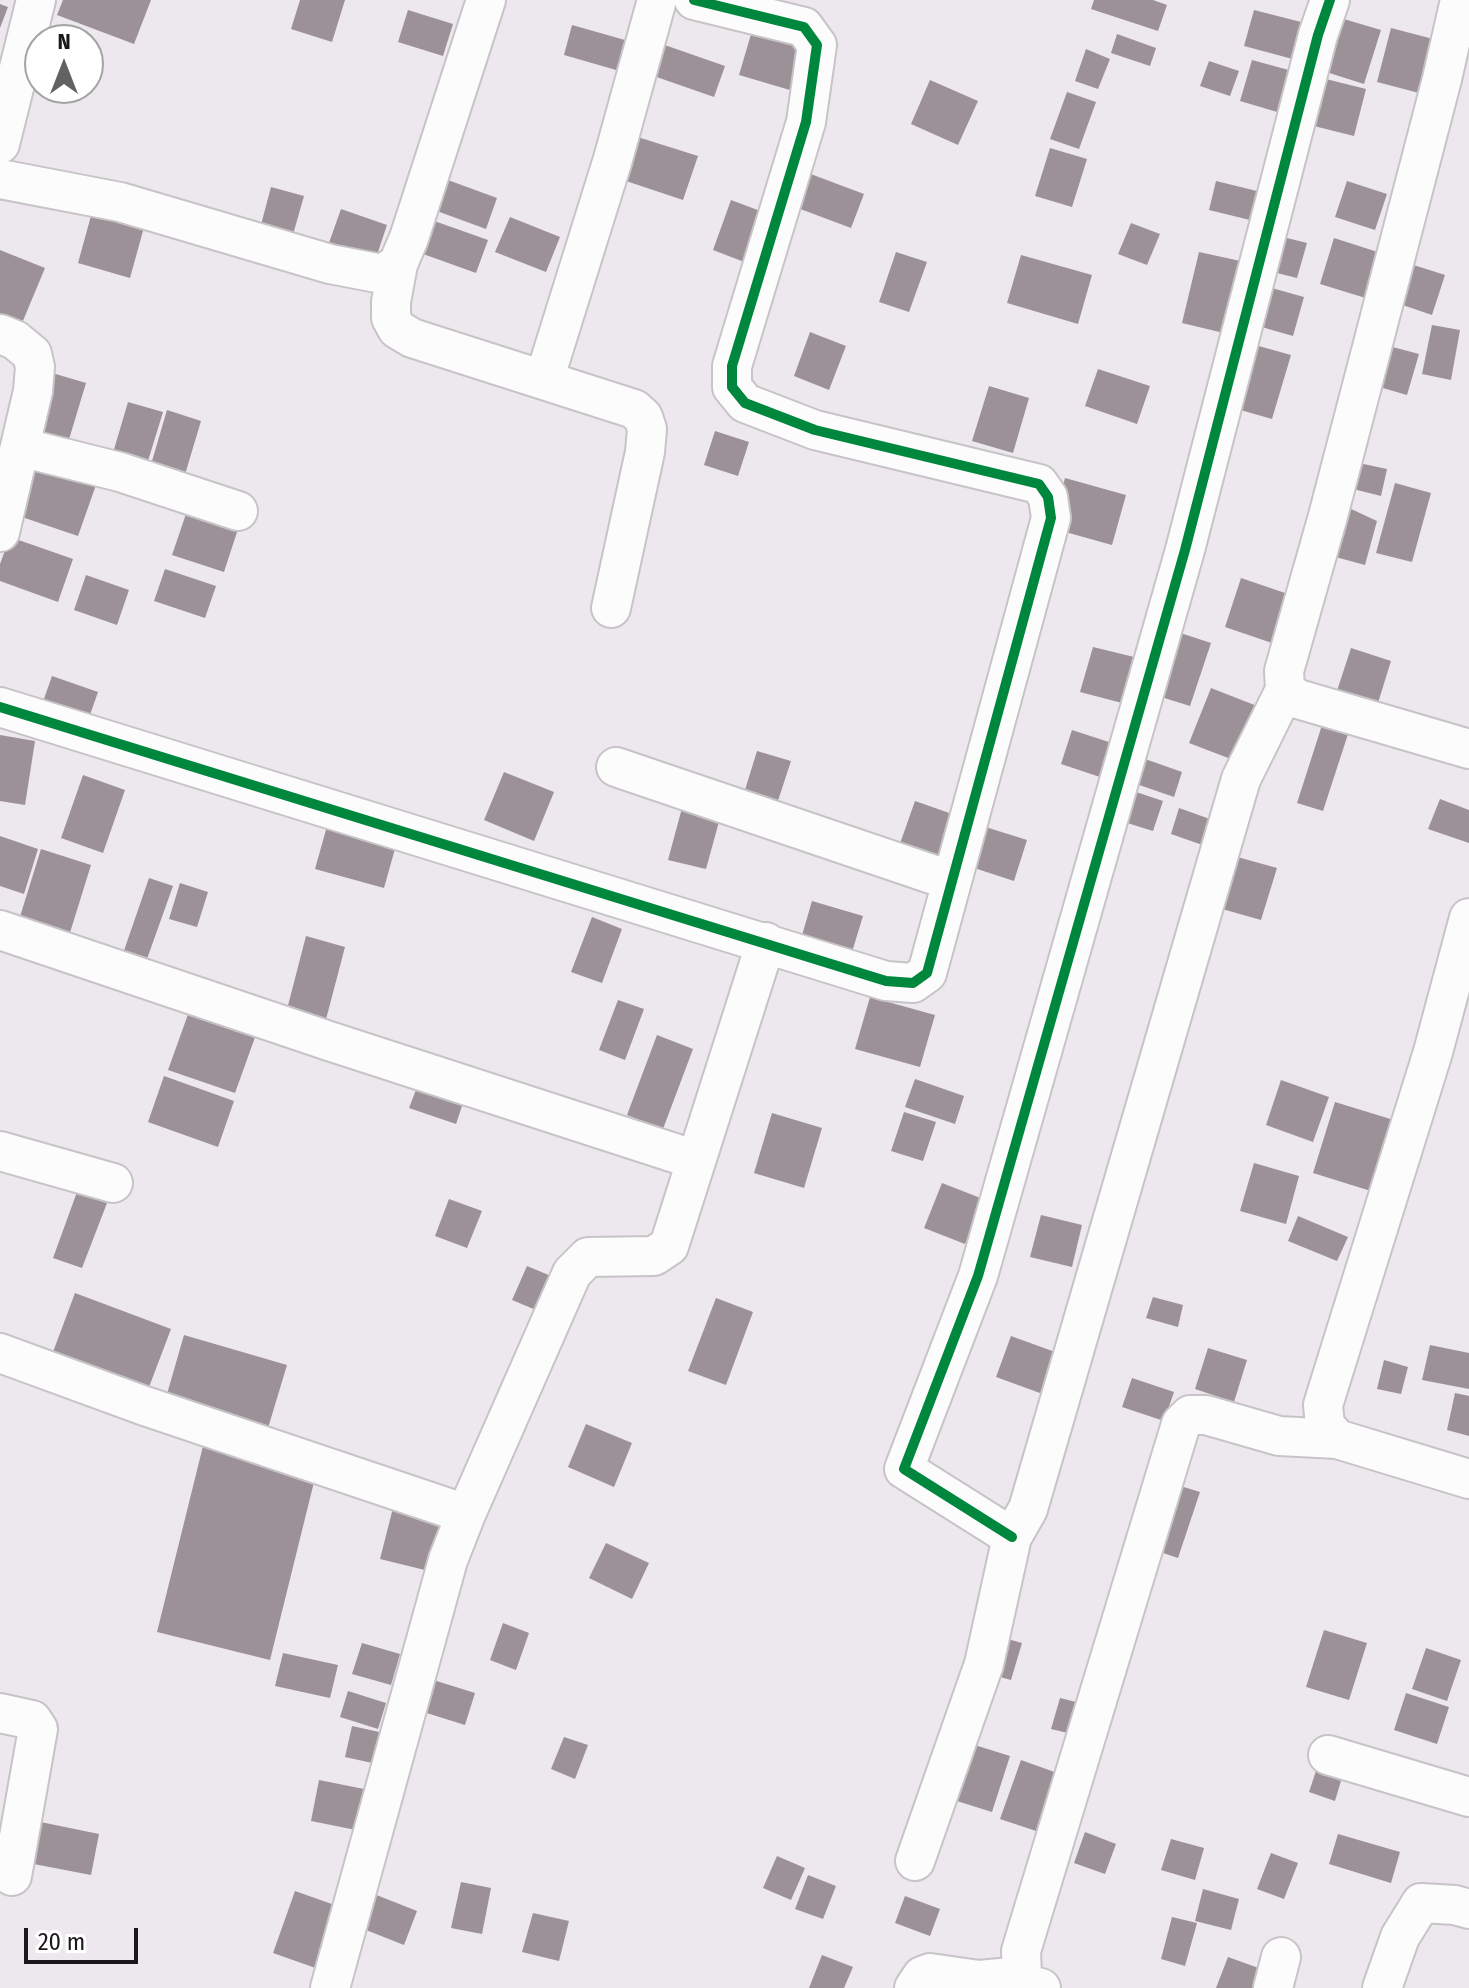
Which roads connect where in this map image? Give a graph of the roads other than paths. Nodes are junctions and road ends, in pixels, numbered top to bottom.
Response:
1 (36, 0) edge
2 (486, 0) edge
3 (657, 0) edge
4 (694, 0) edge
5 (1330, 0) edge
6 (1460, 0) edge
7 (0, 144) edge
8 (0, 180) edge
9 (398, 264) junction
10 (0, 334) edge
11 (544, 380) junction
12 (20, 447) junction
13 (238, 511) dead end
14 (0, 532) edge
15 (611, 608) dead end
16 (1285, 690) junction
17 (0, 707) edge
18 (1469, 749) edge
19 (616, 767) dead end
20 (952, 881) junction
21 (1469, 918) edge
22 (0, 930) edge
23 (766, 942) junction
24 (0, 1151) edge
25 (696, 1160) junction
26 (113, 1183) dead end
27 (0, 1353) edge
28 (1337, 1439) junction
29 (1469, 1479) edge
30 (466, 1514) junction
31 (1012, 1537) junction
32 (0, 1713) edge
33 (1328, 1755) dead end
34 (1469, 1797) edge
35 (915, 1861) dead end
36 (12, 1876) dead end
37 (1469, 1909) edge
38 (1031, 1982) edge
39 (330, 1988) edge
40 (914, 1988) edge
41 (1382, 1988) edge

1 - 7 street
2 - 9 street
3 - 11 street
4 - 20 street
5 - 31 street
6 - 16 street
8 - 9 street
9 - 11 street
10 - 12 street
11 - 15 street
12 - 13 street
12 - 14 street
16 - 18 street
16 - 31 street
17 - 23 street
19 - 20 street
20 - 23 street
21 - 28 street
22 - 25 street
23 - 25 street
24 - 26 street
25 - 30 street
27 - 30 street
28 - 29 street
28 - 38 street
30 - 39 street
31 - 35 street
32 - 36 street
33 - 34 street
37 - 41 street
38 - 40 street

